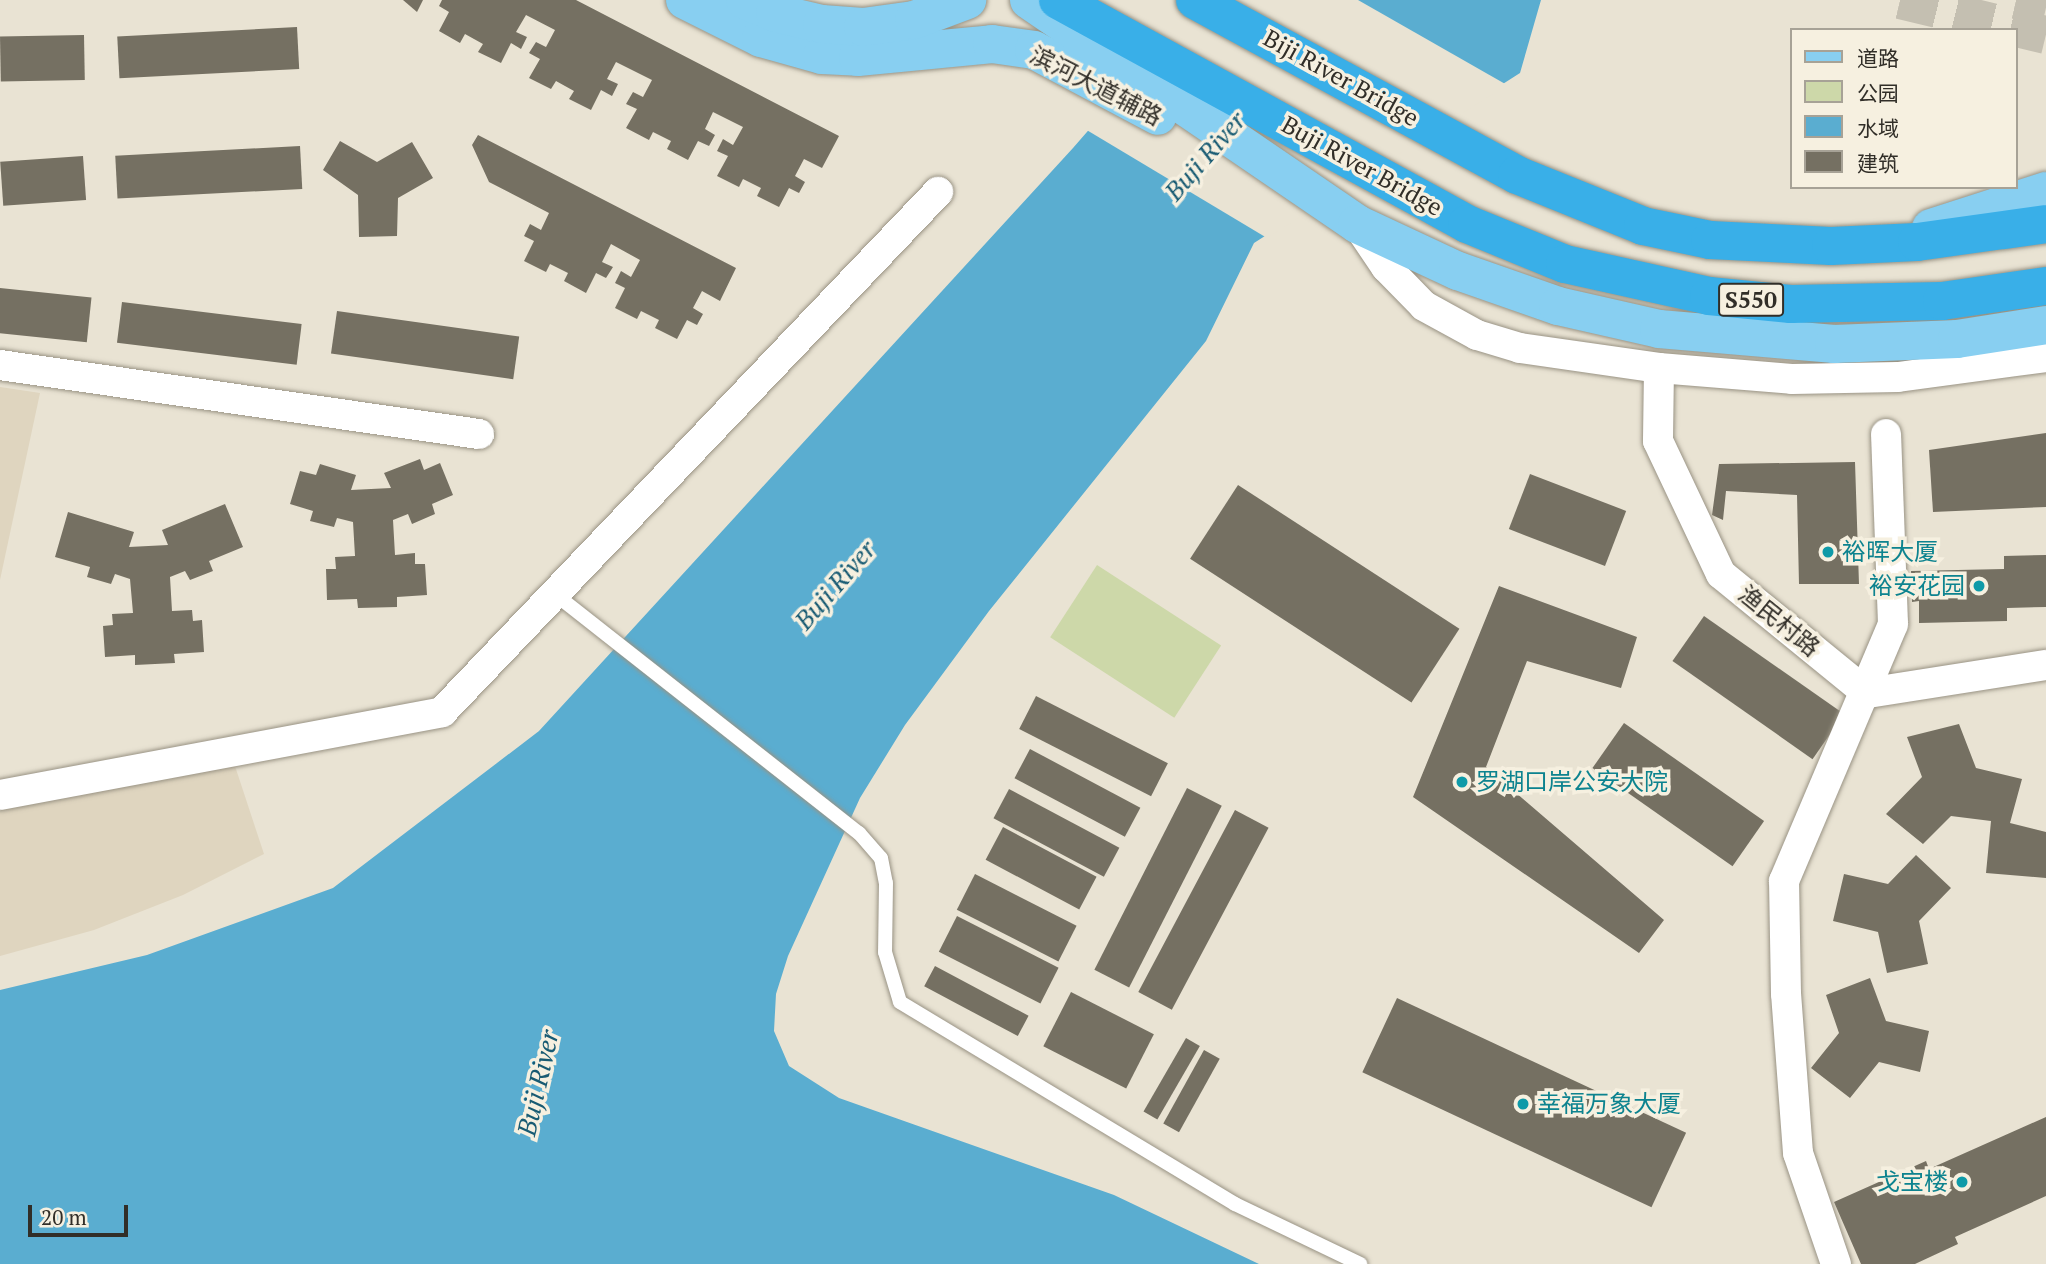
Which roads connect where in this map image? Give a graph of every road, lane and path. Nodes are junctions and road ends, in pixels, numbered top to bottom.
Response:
1 (685, 0) edge
2 (745, 0) edge
3 (967, 0) edge
4 (1029, 0) edge
5 (1195, 0) edge
6 (1227, 0) edge
7 (1063, 10) edge
8 (1263, 35) junction
9 (2046, 191) edge
10 (939, 192) dead end
11 (1343, 216) junction
12 (2046, 223) edge
13 (1831, 246) junction
14 (2046, 286) edge
15 (2046, 325) edge
16 (2046, 357) edge
17 (0, 365) edge
18 (1659, 368) junction
19 (479, 435) dead end
20 (1886, 435) dead end
21 (555, 594) junction
22 (2046, 665) edge
23 (1867, 693) junction
24 (0, 795) edge
25 (1360, 1264) edge
26 (1836, 1264) edge

1 - 11 main road, 滨河大道辅路
2 - 3 main road
4 - 7 main road
5 - 8 highway, Biji River Bridge / S550
6 - 8 main road
7 - 11 main road
7 - 14 highway, Buji River Bridge / S550
8 - 13 highway, Biji River Bridge / S550
9 - 13 main road
10 - 21 street
11 - 15 main road
11 - 18 street
12 - 13 highway, S550
16 - 18 street
17 - 19 street
18 - 23 street, 渔民村路
20 - 23 street
21 - 24 street
21 - 25 lane
22 - 23 street
23 - 26 street

